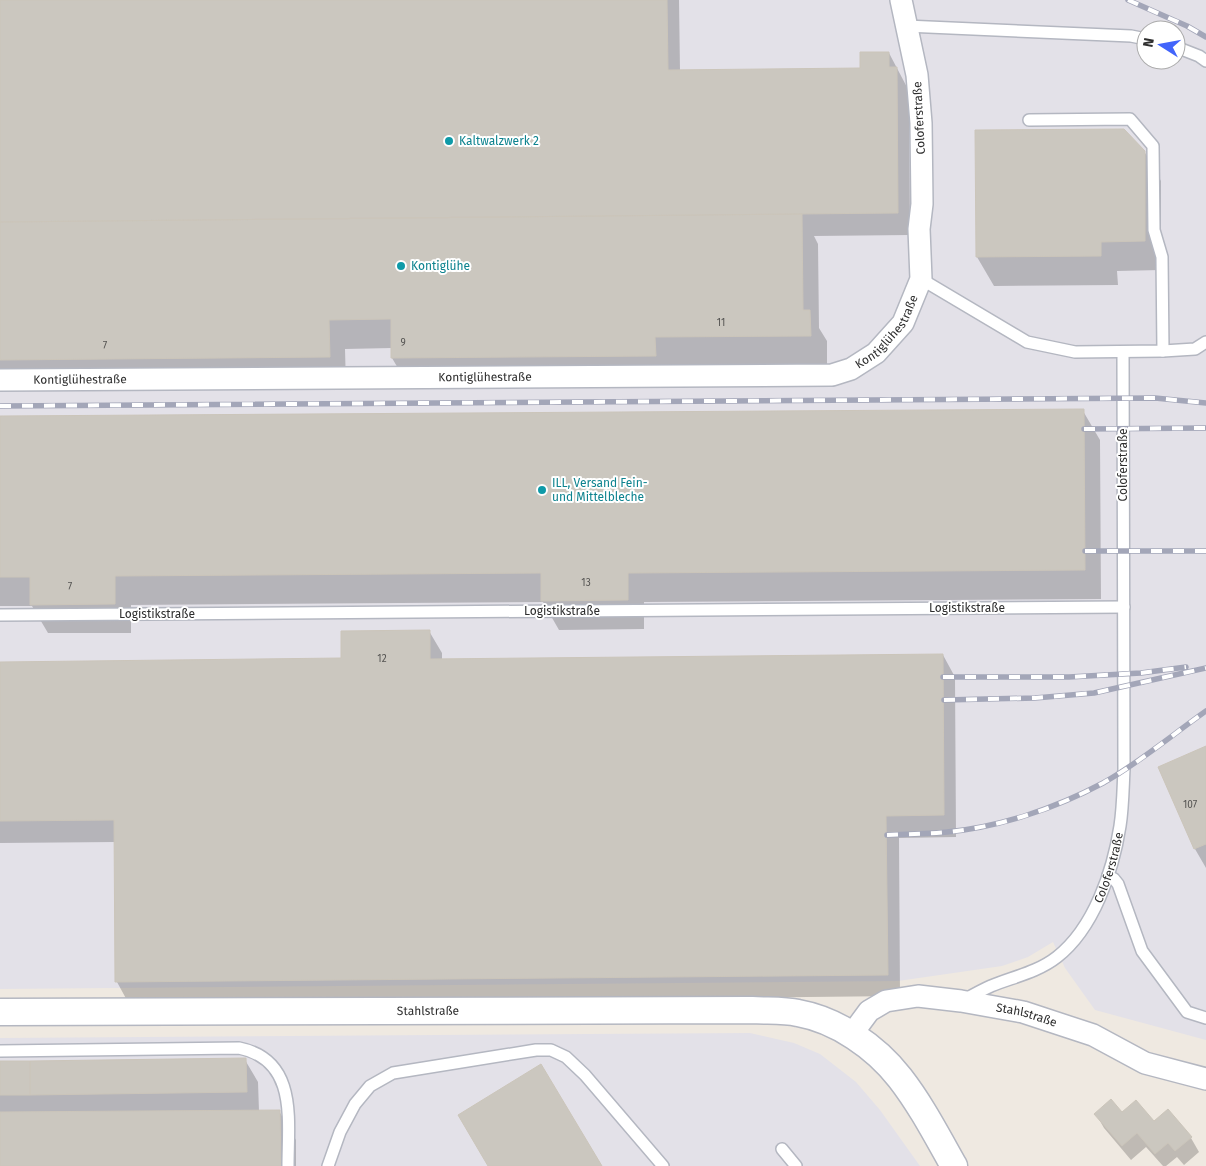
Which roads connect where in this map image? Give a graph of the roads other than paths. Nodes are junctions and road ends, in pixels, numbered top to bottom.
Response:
1 (901, 0) edge
2 (906, 26) junction
3 (1136, 37) edge
4 (1186, 51) edge
5 (1206, 61) edge
6 (1029, 120) dead end
7 (921, 279) junction
8 (1206, 342) edge
9 (1163, 351) junction
10 (1123, 352) junction
11 (0, 380) edge
12 (1124, 607) junction
13 (0, 615) edge
14 (1108, 876) junction
15 (961, 1000) junction
16 (0, 1012) edge
17 (1206, 1018) edge
18 (852, 1034) junction
19 (0, 1051) edge
20 (1206, 1079) edge
21 (782, 1149) dead end
22 (288, 1166) edge
23 (328, 1166) edge
24 (663, 1166) edge
25 (796, 1166) edge
26 (954, 1166) edge

1 - 2 street, Coloferstraße
2 - 3 lane
2 - 7 street, Coloferstraße
4 - 5 lane
6 - 9 lane
7 - 10 lane
7 - 11 street, Kontiglühestraße
8 - 9 lane
9 - 10 lane
10 - 12 lane, Coloferstraße
12 - 13 lane, Logistikstraße
12 - 14 lane, Coloferstraße
14 - 15 lane, Coloferstraße
14 - 17 lane
15 - 18 street, Stahlstraße
15 - 20 street, Stahlstraße
16 - 18 street, Stahlstraße
18 - 26 street, Stahlstraße
19 - 22 lane
21 - 25 lane
23 - 24 lane

